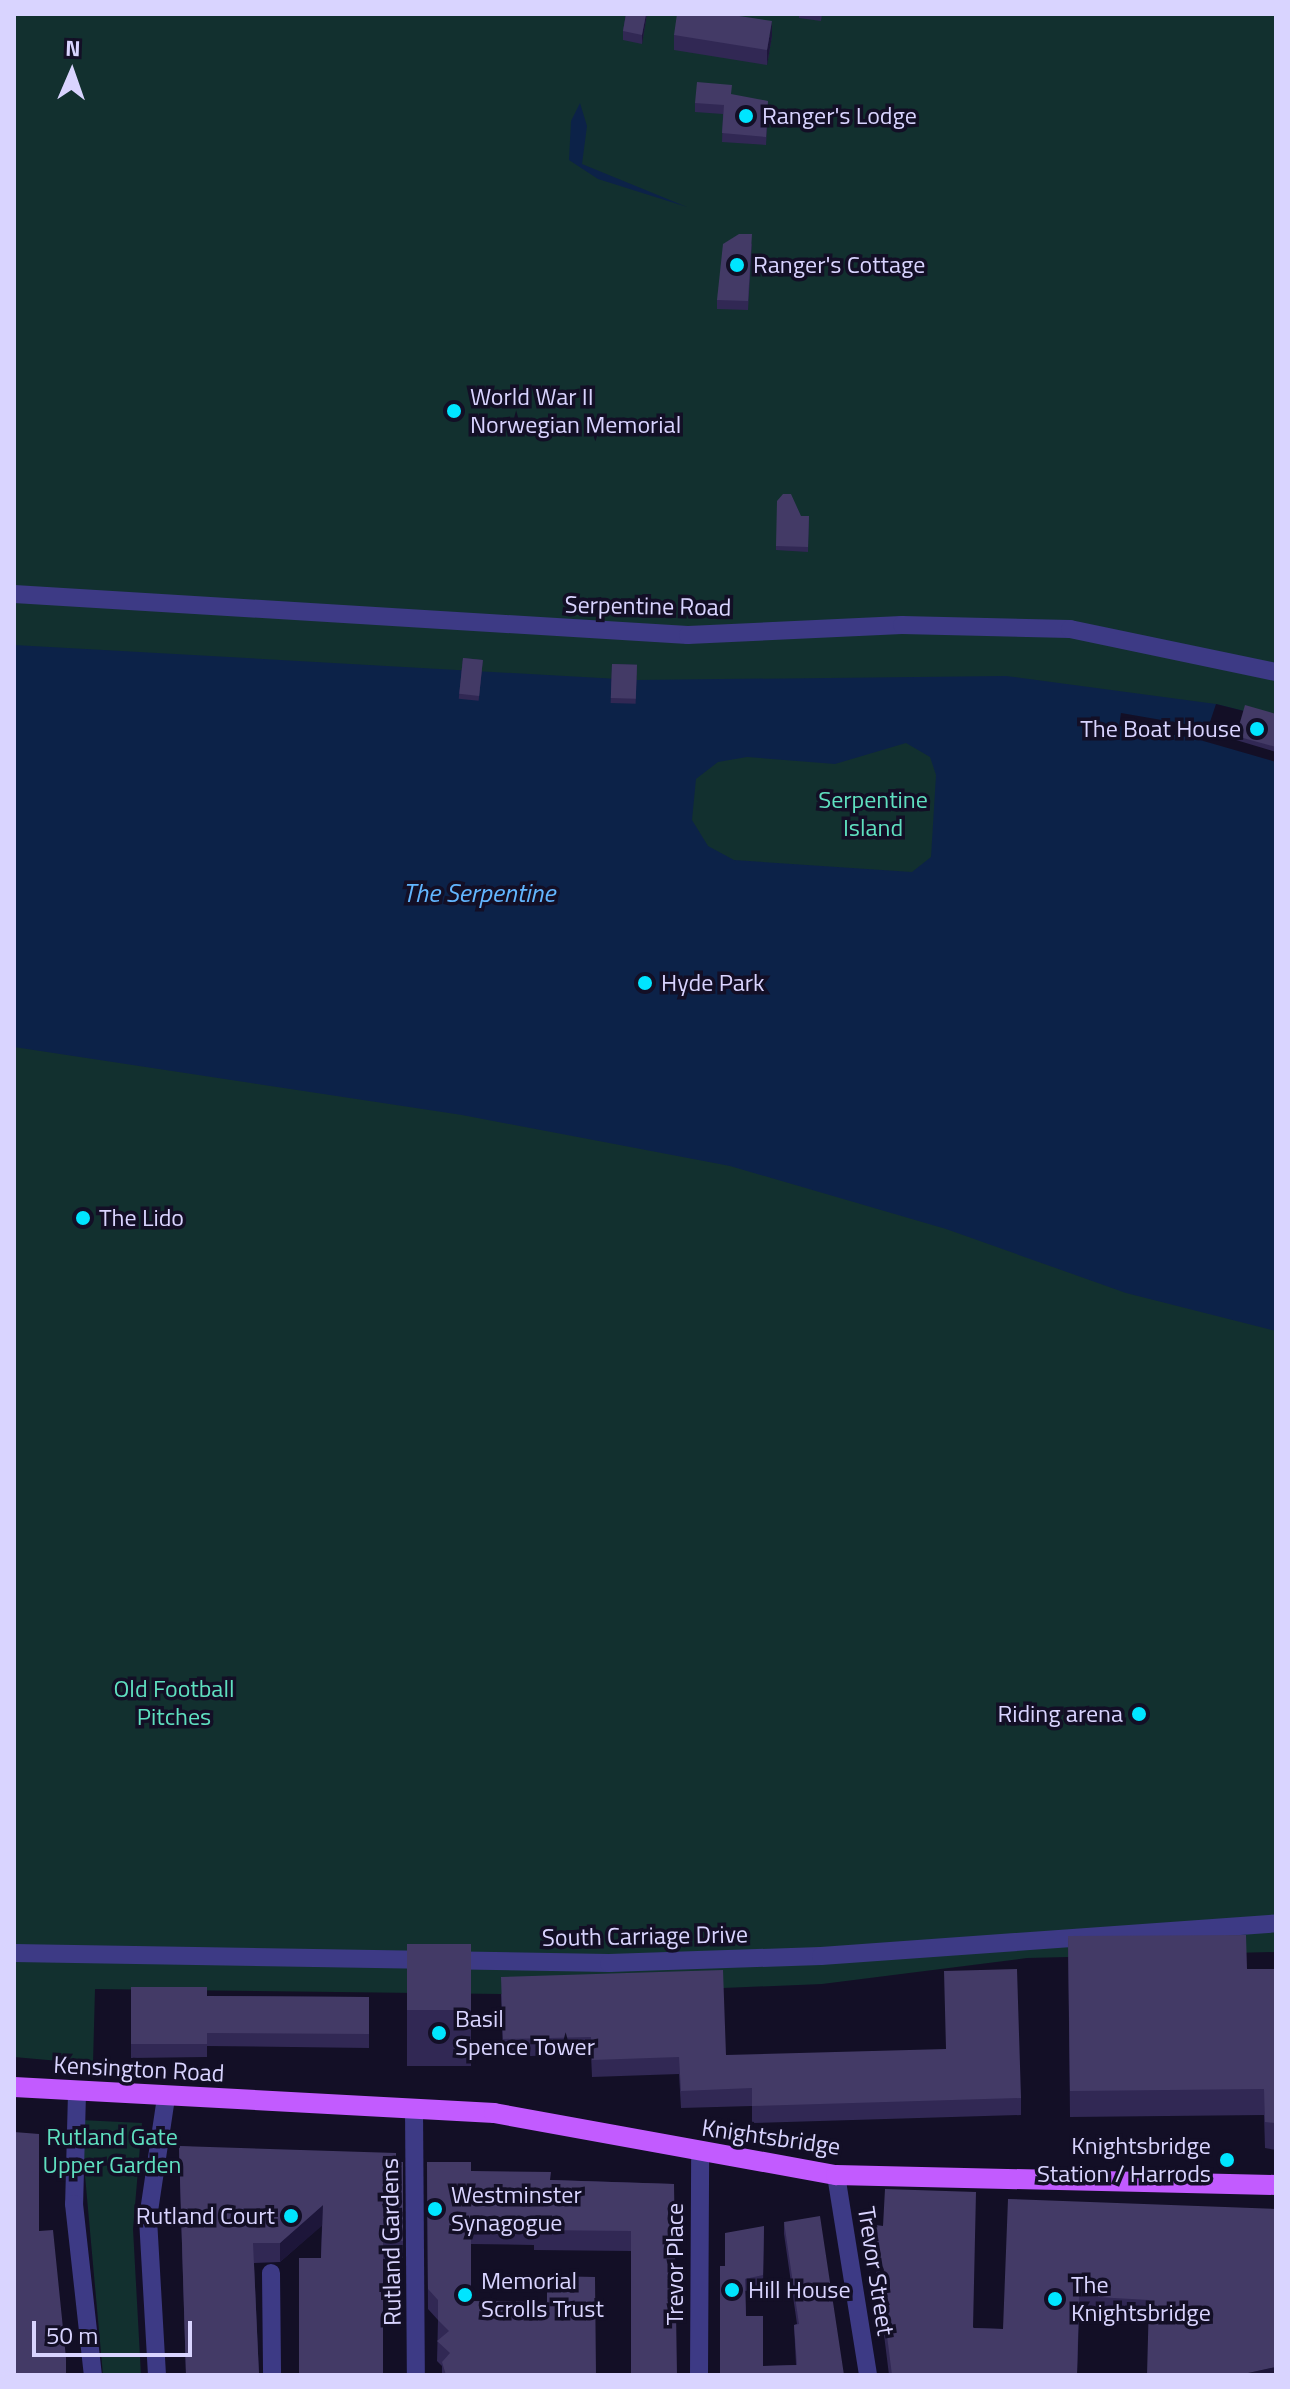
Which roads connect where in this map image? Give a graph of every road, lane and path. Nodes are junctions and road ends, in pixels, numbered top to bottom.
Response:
1 (14, 594) edge
2 (1276, 672) edge
3 (1276, 1923) edge
4 (14, 1953) edge
5 (14, 2087) edge
6 (77, 2093) junction
7 (166, 2097) junction
8 (262, 2102) joint
9 (414, 2108) junction
10 (700, 2154) junction
11 (836, 2175) junction
12 (1276, 2185) edge
13 (271, 2273) dead end
14 (93, 2375) edge
15 (157, 2375) edge
16 (272, 2375) edge
17 (416, 2375) edge
18 (699, 2375) edge
19 (868, 2375) edge

1 - 2 street, Serpentine Road
3 - 4 street, South Carriage Drive
5 - 6 main road, Kensington Road
6 - 7 main road, Kensington Road
6 - 14 street
7 - 8 main road, Kensington Road
7 - 15 street
8 - 9 main road, Knightsbridge
9 - 10 main road, Knightsbridge
9 - 17 street, Rutland Gardens
10 - 11 main road, Knightsbridge
10 - 18 street, Trevor Place
11 - 12 main road, Knightsbridge
11 - 19 street, Trevor Street
13 - 16 street

